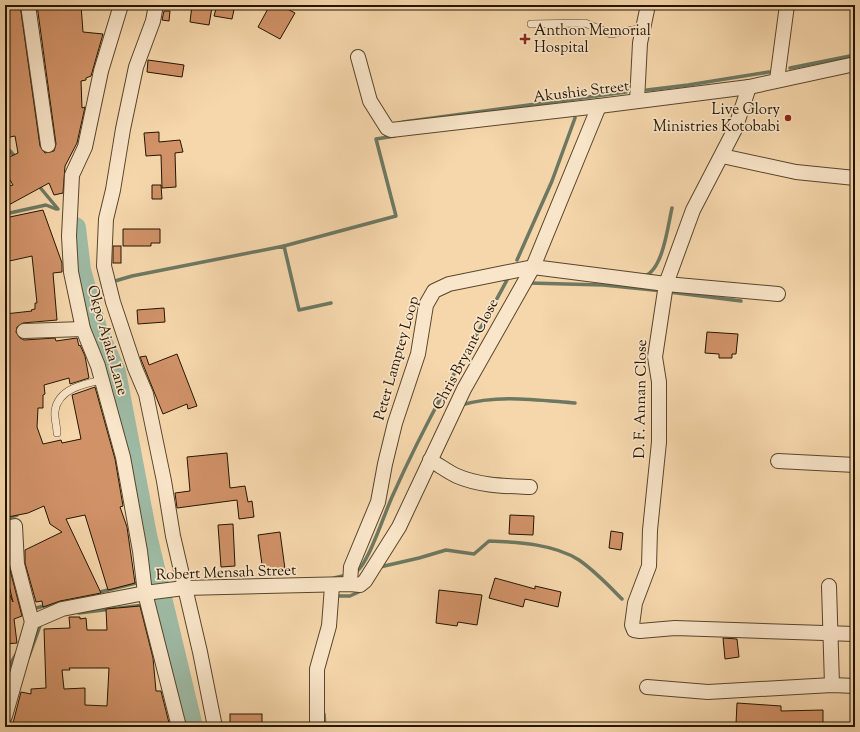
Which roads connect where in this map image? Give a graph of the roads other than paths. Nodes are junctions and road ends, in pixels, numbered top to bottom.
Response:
1 (28, 5) edge
2 (121, 5) edge
3 (156, 5) edge
4 (648, 5) edge
5 (787, 5) edge
6 (531, 24) dead end
7 (644, 28) junction
8 (358, 57) dead end
9 (855, 64) edge
10 (777, 80) junction
11 (749, 87) junction
12 (637, 101) junction
13 (599, 106) junction
14 (48, 145) dead end
15 (722, 156) junction
16 (855, 178) edge
17 (533, 267) junction
18 (666, 284) junction
19 (778, 294) dead end
20 (83, 329) junction
21 (24, 331) dead end
22 (102, 380) junction
23 (57, 434) dead end
24 (430, 460) junction
25 (778, 461) dead end
26 (855, 464) edge
27 (530, 487) dead end
28 (5, 528) edge
29 (350, 584) junction
30 (332, 586) junction
31 (829, 586) dead end
32 (184, 588) junction
33 (145, 593) junction
34 (32, 622) junction
35 (830, 633) junction
36 (855, 634) edge
37 (832, 685) junction
38 (647, 686) dead end
39 (855, 686) edge
40 (5, 716) edge
41 (179, 727) edge
42 (215, 727) edge
43 (318, 727) edge

1 - 14 street
2 - 20 street, Okpo Ajaka Lane
3 - 32 street
4 - 7 street
5 - 10 street
6 - 7 lane
7 - 12 street
8 - 13 street, Akushie Street
9 - 10 street, Akushie Street
10 - 11 street, Akushie Street
11 - 12 street, Akushie Street
11 - 15 street, D. F. Annan Close
12 - 13 street, Akushie Street
13 - 17 street, Chris Bryant Close
15 - 16 street
15 - 18 street, D. F. Annan Close
17 - 18 street, Peter Lamptey Loop
17 - 24 street, Chris Bryant Close
17 - 29 street, Peter Lamptey Loop
18 - 19 street, Peter Lamptey Loop
18 - 35 street, D. F. Annan Close
20 - 21 street
20 - 22 street, Okpo Ajaka Lane
22 - 23 lane
22 - 33 street, Okpo Ajaka Lane
24 - 27 street
24 - 29 street, Chris Bryant Close
25 - 26 street
28 - 34 street
29 - 30 street, Chris Bryant Close
30 - 32 street, Robert Mensah Street
30 - 43 street
31 - 35 street
32 - 33 street, Robert Mensah Street
32 - 42 street
33 - 34 street, Robert Mensah Street
33 - 41 street, Okpo Ajaka Lane
34 - 40 street
35 - 36 street
35 - 37 street
37 - 38 street
37 - 39 street

